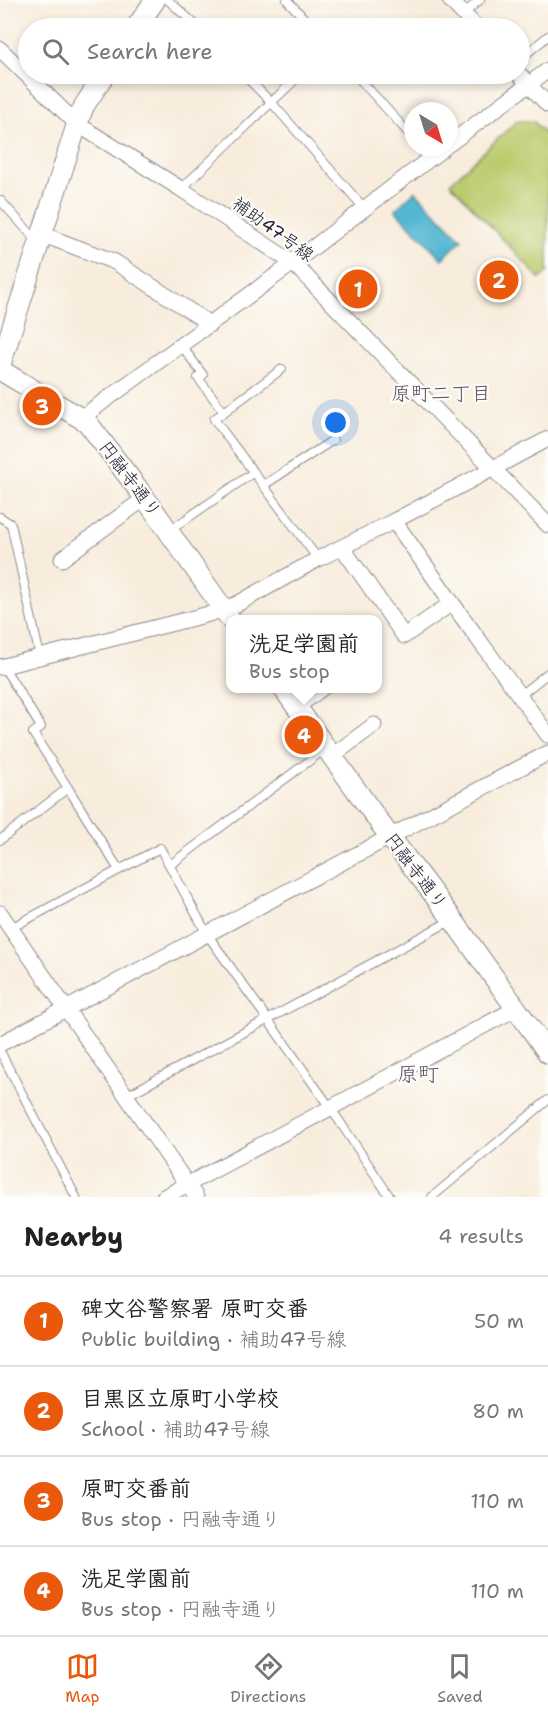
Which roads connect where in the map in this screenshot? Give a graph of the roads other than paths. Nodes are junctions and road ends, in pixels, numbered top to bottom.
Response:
1 (286, 0) edge
2 (450, 0) edge
3 (480, 0) edge
4 (157, 1) edge
5 (463, 14) junction
6 (144, 18) edge
7 (183, 18) edge
8 (303, 18) edge
9 (467, 18) edge
10 (548, 36) edge
11 (0, 49) edge
12 (530, 50) edge
13 (18, 67) edge
14 (548, 70) edge
15 (530, 77) edge
16 (36, 84) edge
17 (98, 84) edge
18 (253, 84) edge
19 (290, 84) edge
20 (364, 84) edge
21 (518, 84) edge
22 (529, 84) edge
23 (271, 102) junction
24 (548, 105) edge
25 (77, 124) junction
26 (404, 128) edge
27 (458, 136) edge
28 (422, 156) edge
29 (181, 189) junction
30 (0, 200) edge
31 (364, 208) junction
32 (39, 239) junction
33 (293, 263) junction
34 (210, 324) junction
35 (182, 346) junction
36 (0, 368) edge
37 (282, 369) dead end
38 (224, 412) junction
39 (81, 418) junction
40 (548, 439) edge
41 (333, 440) dead end
42 (493, 468) junction
43 (254, 472) junction
44 (264, 485) junction
45 (145, 498) junction
46 (0, 517) edge
47 (394, 521) junction
48 (548, 525) edge
49 (169, 532) junction
50 (342, 547) junction
51 (62, 559) dead end
52 (318, 559) junction
53 (452, 603) junction
54 (228, 614) edge
55 (40, 657) junction
56 (2, 667) edge
57 (548, 673) edge
58 (286, 693) edge
59 (321, 693) edge
60 (519, 696) junction
61 (298, 710) junction
62 (374, 725) dead end
63 (548, 735) edge
64 (329, 752) junction
65 (548, 753) edge
66 (68, 788) junction
67 (390, 837) junction
68 (0, 840) edge
69 (170, 866) junction
70 (119, 870) junction
71 (0, 912) edge
72 (453, 920) junction
73 (11, 928) junction
74 (207, 934) junction
75 (65, 1009) junction
76 (515, 1009) junction
77 (267, 1020) junction
78 (0, 1044) edge
79 (0, 1051) edge
80 (547, 1051) edge
81 (126, 1096) junction
82 (548, 1100) edge
83 (330, 1109) junction
84 (187, 1184) junction
85 (76, 1197) edge
86 (164, 1197) edge
87 (196, 1197) edge
88 (390, 1197) edge
89 (432, 1197) edge

1 - 8 lane
2 - 5 street
3 - 5 lane
4 - 6 street
4 - 7 lane
5 - 9 street
10 - 12 lane
11 - 13 street, 補助47号線
14 - 15 street
16 - 25 street, 補助47号線
17 - 25 street
18 - 23 lane
19 - 23 lane
20 - 26 lane
21 - 27 street
22 - 24 street
23 - 29 lane
23 - 31 lane
25 - 29 street, 補助47号線
25 - 32 street
28 - 31 street
29 - 33 street, 補助47号線
30 - 32 lane
31 - 33 street
32 - 34 street
32 - 36 street
33 - 34 street
33 - 42 street, 補助47号線
34 - 35 street
35 - 38 lane
35 - 39 street
36 - 39 street, 円融寺通り
37 - 38 lane
38 - 43 lane
39 - 45 street, 円融寺通り
40 - 42 street
41 - 44 lane
42 - 47 street
42 - 48 street, 補助47号線
43 - 44 lane
43 - 49 lane
44 - 52 lane
45 - 49 street, 円融寺通り
45 - 51 street
46 - 55 lane
47 - 50 street
47 - 53 street
49 - 54 street, 円融寺通り
50 - 52 street
50 - 53 street
52 - 54 street
53 - 60 street
54 - 55 street
55 - 56 street
56 - 66 lane
57 - 60 lane
58 - 61 street, 円融寺通り
59 - 61 lane
60 - 63 street
61 - 64 street, 円融寺通り
62 - 64 street
64 - 67 street, 円融寺通り
64 - 69 lane
65 - 67 street
66 - 68 lane
66 - 70 lane
67 - 72 street, 円融寺通り
67 - 74 street
69 - 70 lane
69 - 74 lane
70 - 73 lane
71 - 73 street
72 - 76 street, 円融寺通り
72 - 77 lane
73 - 75 street
74 - 75 street
74 - 77 lane
75 - 78 street
75 - 81 street
76 - 80 street, 円融寺通り
76 - 83 street
77 - 81 lane
77 - 83 lane
79 - 85 lane
81 - 84 street
82 - 89 lane
83 - 84 street
83 - 88 lane
84 - 86 street
84 - 87 street

